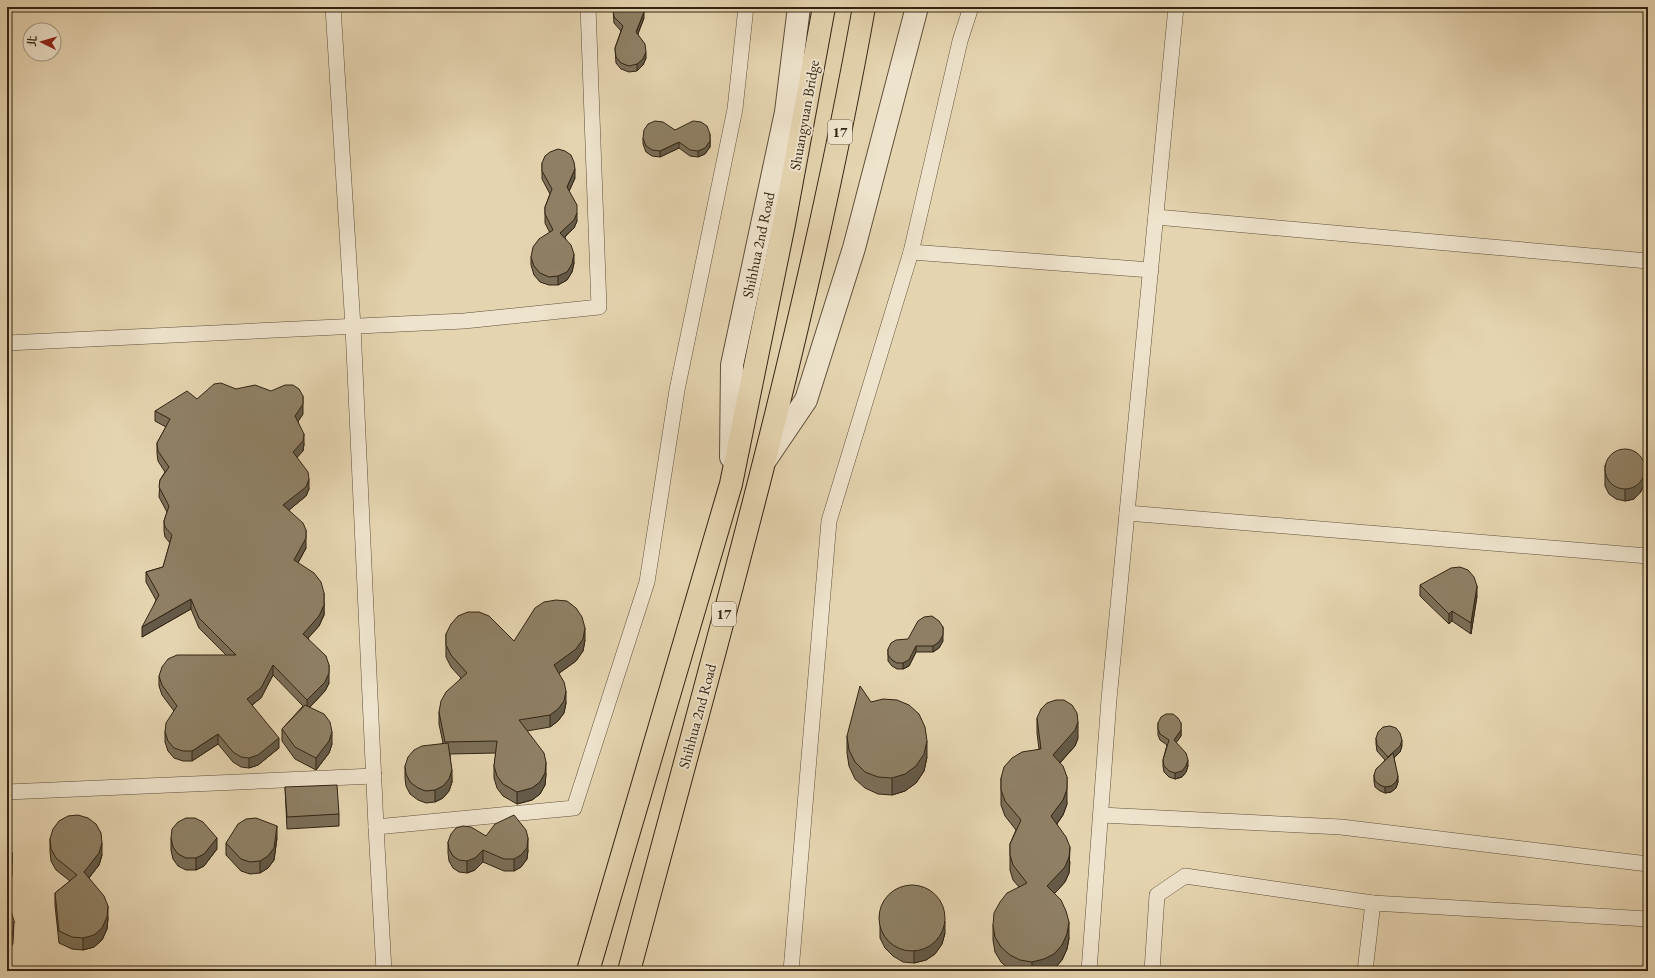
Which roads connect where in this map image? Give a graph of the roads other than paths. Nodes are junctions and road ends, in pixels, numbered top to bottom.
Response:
1 (333, 7) edge
2 (588, 7) edge
3 (746, 7) edge
4 (799, 7) edge
5 (824, 7) edge
6 (864, 7) edge
7 (917, 7) edge
8 (971, 7) edge
9 (1176, 7) edge
10 (1156, 217) junction
11 (784, 224) joint
12 (911, 252) junction
13 (1648, 261) edge
14 (1151, 270) junction
15 (353, 327) junction
16 (7, 343) edge
17 (764, 462) junction
18 (731, 484) junction
19 (1128, 513) junction
20 (1648, 556) edge
21 (374, 776) junction
22 (7, 792) edge
23 (1101, 815) junction
24 (376, 827) junction
25 (1648, 864) edge
26 (1373, 903) junction
27 (1648, 919) edge
28 (384, 971) edge
29 (588, 971) edge
30 (629, 971) edge
31 (791, 971) edge
32 (1089, 971) edge
33 (1152, 971) edge
34 (1365, 971) edge

1 - 15 lane
2 - 15 lane
3 - 24 lane
4 - 18 street, Shihhua 2nd Road
5 - 11 main road, Shuangyuan Bridge / 17
6 - 17 main road, Shihhua 2nd Road / 17
7 - 17 street, Shihhua 2nd Road
8 - 12 lane
9 - 10 lane
10 - 13 lane
10 - 14 lane
11 - 18 main road, Shihhua 2nd Road / 17
12 - 14 lane
12 - 31 lane
14 - 19 lane
15 - 16 lane
15 - 21 lane
17 - 30 main road, Shihhua 2nd Road / 17
18 - 29 main road, Shihhua 2nd Road / 17
19 - 20 lane
19 - 23 lane
21 - 22 lane
21 - 24 lane
23 - 25 lane
23 - 32 lane
24 - 28 lane
26 - 27 lane
26 - 33 lane
26 - 34 lane

